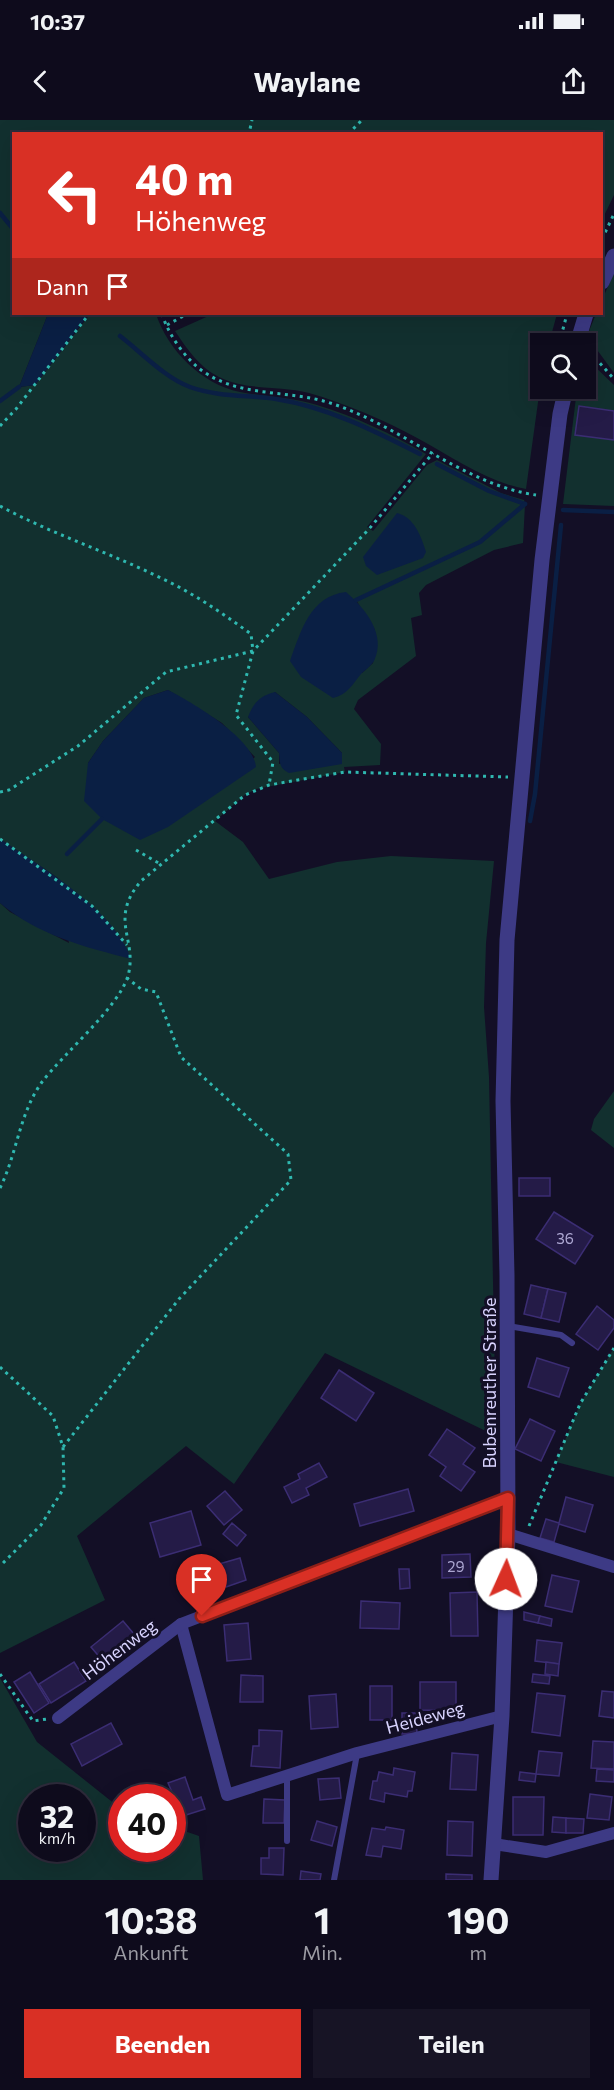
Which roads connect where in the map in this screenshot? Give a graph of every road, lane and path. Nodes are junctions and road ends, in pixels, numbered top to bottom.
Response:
1 (362, 120) edge
2 (350, 132) edge
3 (614, 214) edge
4 (603, 237) edge
5 (614, 256) edge
6 (603, 280) edge
7 (88, 315) edge
8 (162, 315) edge
9 (185, 315) edge
10 (567, 315) edge
11 (586, 315) edge
12 (167, 325) junction
13 (562, 333) edge
14 (580, 333) edge
15 (596, 359) edge
16 (614, 379) edge
17 (563, 399) edge
18 (0, 426) edge
19 (433, 453) junction
20 (538, 495) dead end
21 (0, 506) edge
22 (253, 651) junction
23 (508, 777) dead end
24 (269, 784) junction
25 (0, 792) edge
26 (0, 838) edge
27 (136, 850) dead end
28 (162, 865) junction
29 (127, 945) junction
30 (127, 978) junction
31 (0, 1188) edge
32 (508, 1326) junction
33 (572, 1342) dead end
34 (614, 1348) edge
35 (0, 1367) edge
36 (63, 1447) junction
37 (508, 1498) junction
38 (508, 1534) junction
39 (524, 1539) junction
40 (0, 1566) edge
41 (614, 1567) edge
42 (181, 1624) junction
43 (0, 1674) edge
44 (502, 1716) junction
45 (58, 1718) joint
46 (357, 1753) junction
47 (287, 1776) junction
48 (614, 1833) edge
49 (287, 1841) dead end
50 (494, 1844) junction
51 (334, 1880) edge
52 (491, 1880) edge

1 - 2 path
3 - 4 path
5 - 6 street
7 - 18 path
8 - 12 path
9 - 12 path
10 - 13 path
11 - 14 street
12 - 19 path
15 - 16 path
17 - 32 street, Bubenreuther Straße
19 - 20 path
19 - 22 path
21 - 22 path
22 - 24 path
22 - 25 path
23 - 24 path
24 - 28 path
26 - 29 path
27 - 28 path
28 - 29 path
29 - 30 path
30 - 31 path
30 - 36 path
32 - 33 lane
32 - 37 street, Bubenreuther Straße
34 - 39 path
35 - 36 path
36 - 40 path
37 - 38 street, Bubenreuther Straße
37 - 42 street, Höhenweg
38 - 39 street
38 - 44 street, Bubenreuther Straße
39 - 41 street
42 - 45 street, Höhenweg
42 - 47 street, Heideweg
43 - 45 path
44 - 46 street, Heideweg
44 - 50 street, Bubenreuther Straße
46 - 47 street, Heideweg
46 - 51 lane
47 - 49 lane
48 - 50 street
50 - 52 street, Bubenreuther Straße

